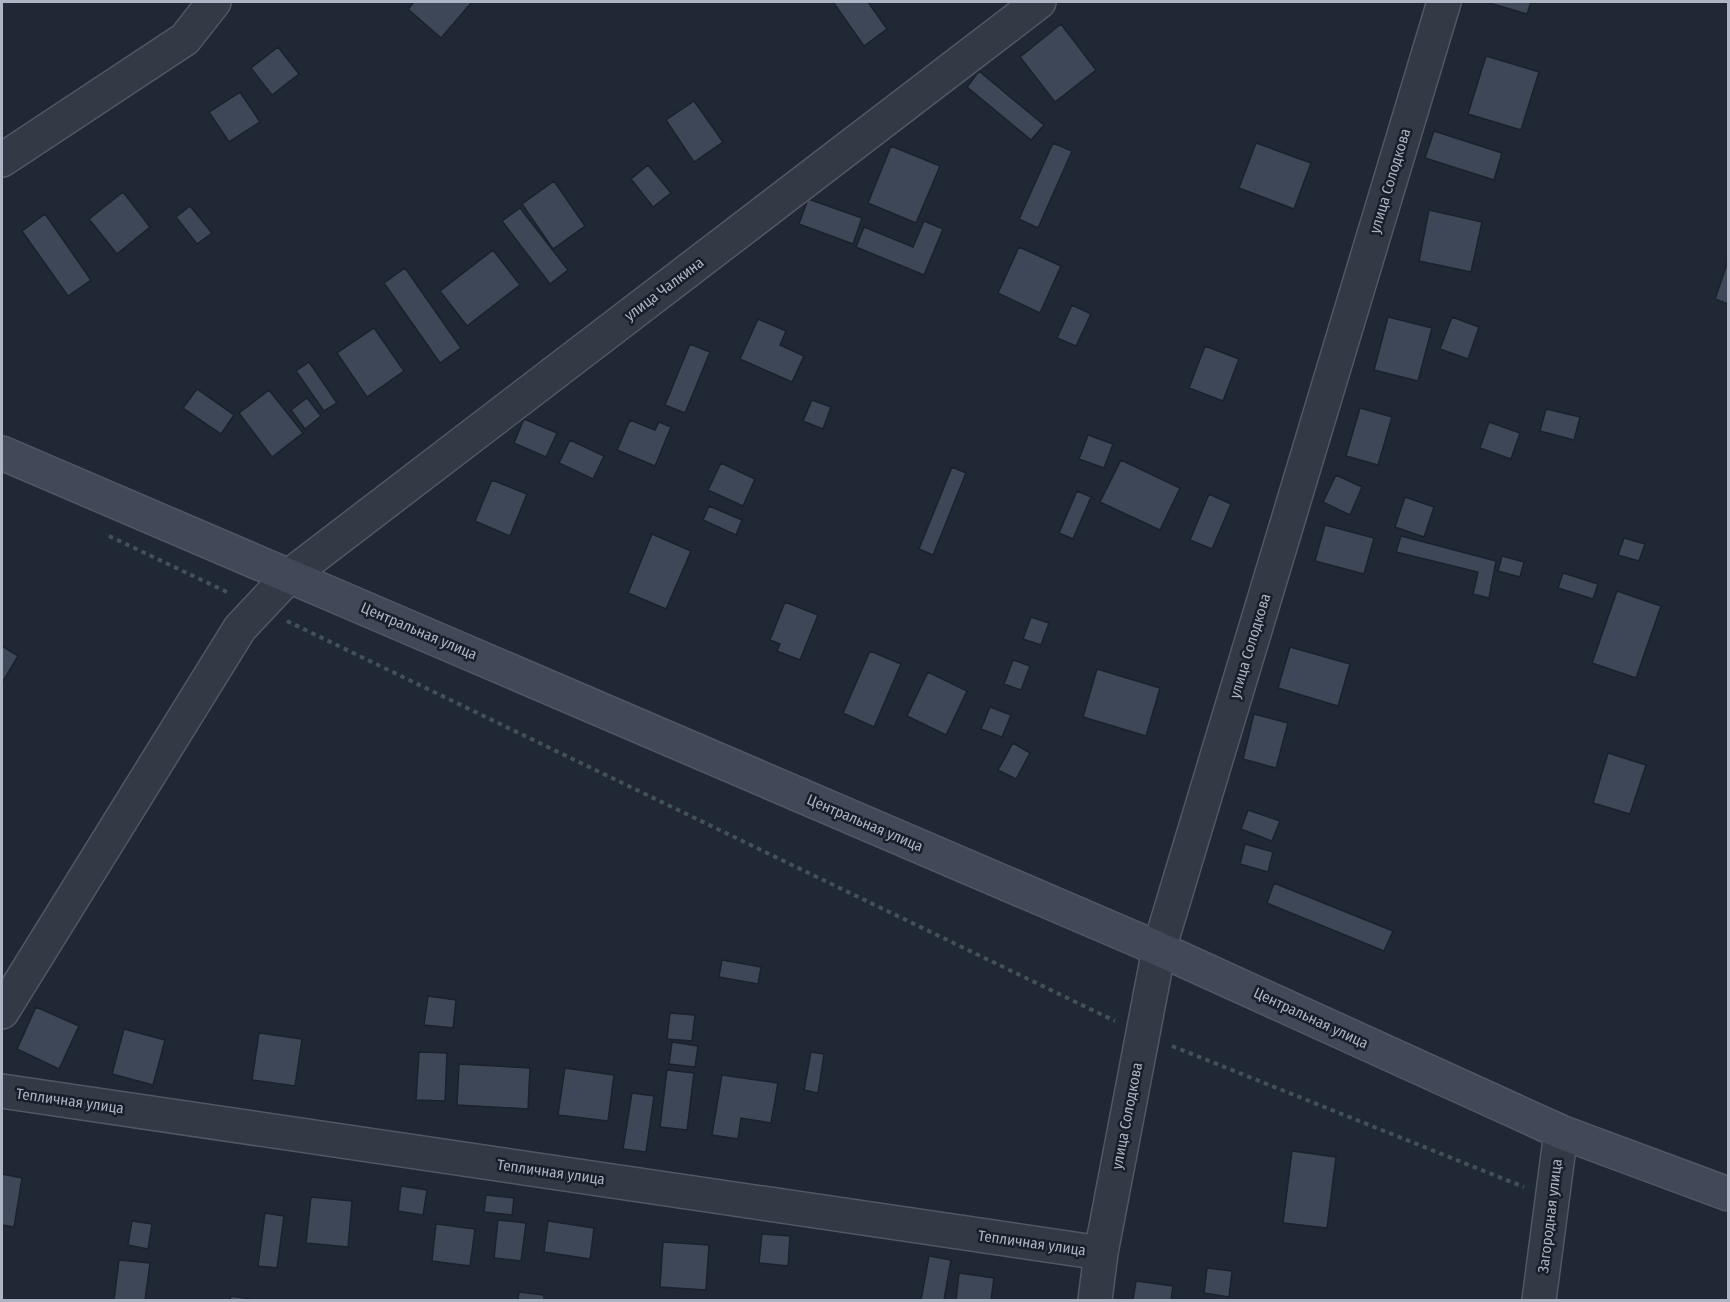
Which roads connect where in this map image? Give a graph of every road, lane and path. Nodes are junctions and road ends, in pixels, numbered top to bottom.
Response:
1 (214, 2) edge
2 (1039, 2) edge
3 (1444, 2) edge
4 (2, 160) edge
5 (2, 453) edge
6 (109, 536) dead end
7 (288, 576) junction
8 (259, 607) junction
9 (1159, 949) junction
10 (2, 1012) edge
11 (1143, 1034) junction
12 (2, 1091) edge
13 (1561, 1132) junction
14 (1728, 1194) edge
15 (1552, 1199) junction
16 (1101, 1253) junction
17 (1095, 1300) edge
18 (1539, 1300) edge

1 - 4 street
2 - 7 street, улица Чалкина
3 - 9 street, улица Солодкова
5 - 7 street, Центральная улица
6 - 8 path
7 - 8 street, улица Чалкина
7 - 9 street, Центральная улица
8 - 10 street, улица Чалкина
8 - 11 path
9 - 11 street, улица Солодкова
9 - 13 street, Центральная улица
11 - 15 path
11 - 16 street, улица Солодкова
12 - 16 street, Тепличная улица
13 - 14 street, Центральная улица
13 - 15 street, Загородная улица
15 - 18 street, Загородная улица
16 - 17 street, улица Солодкова

